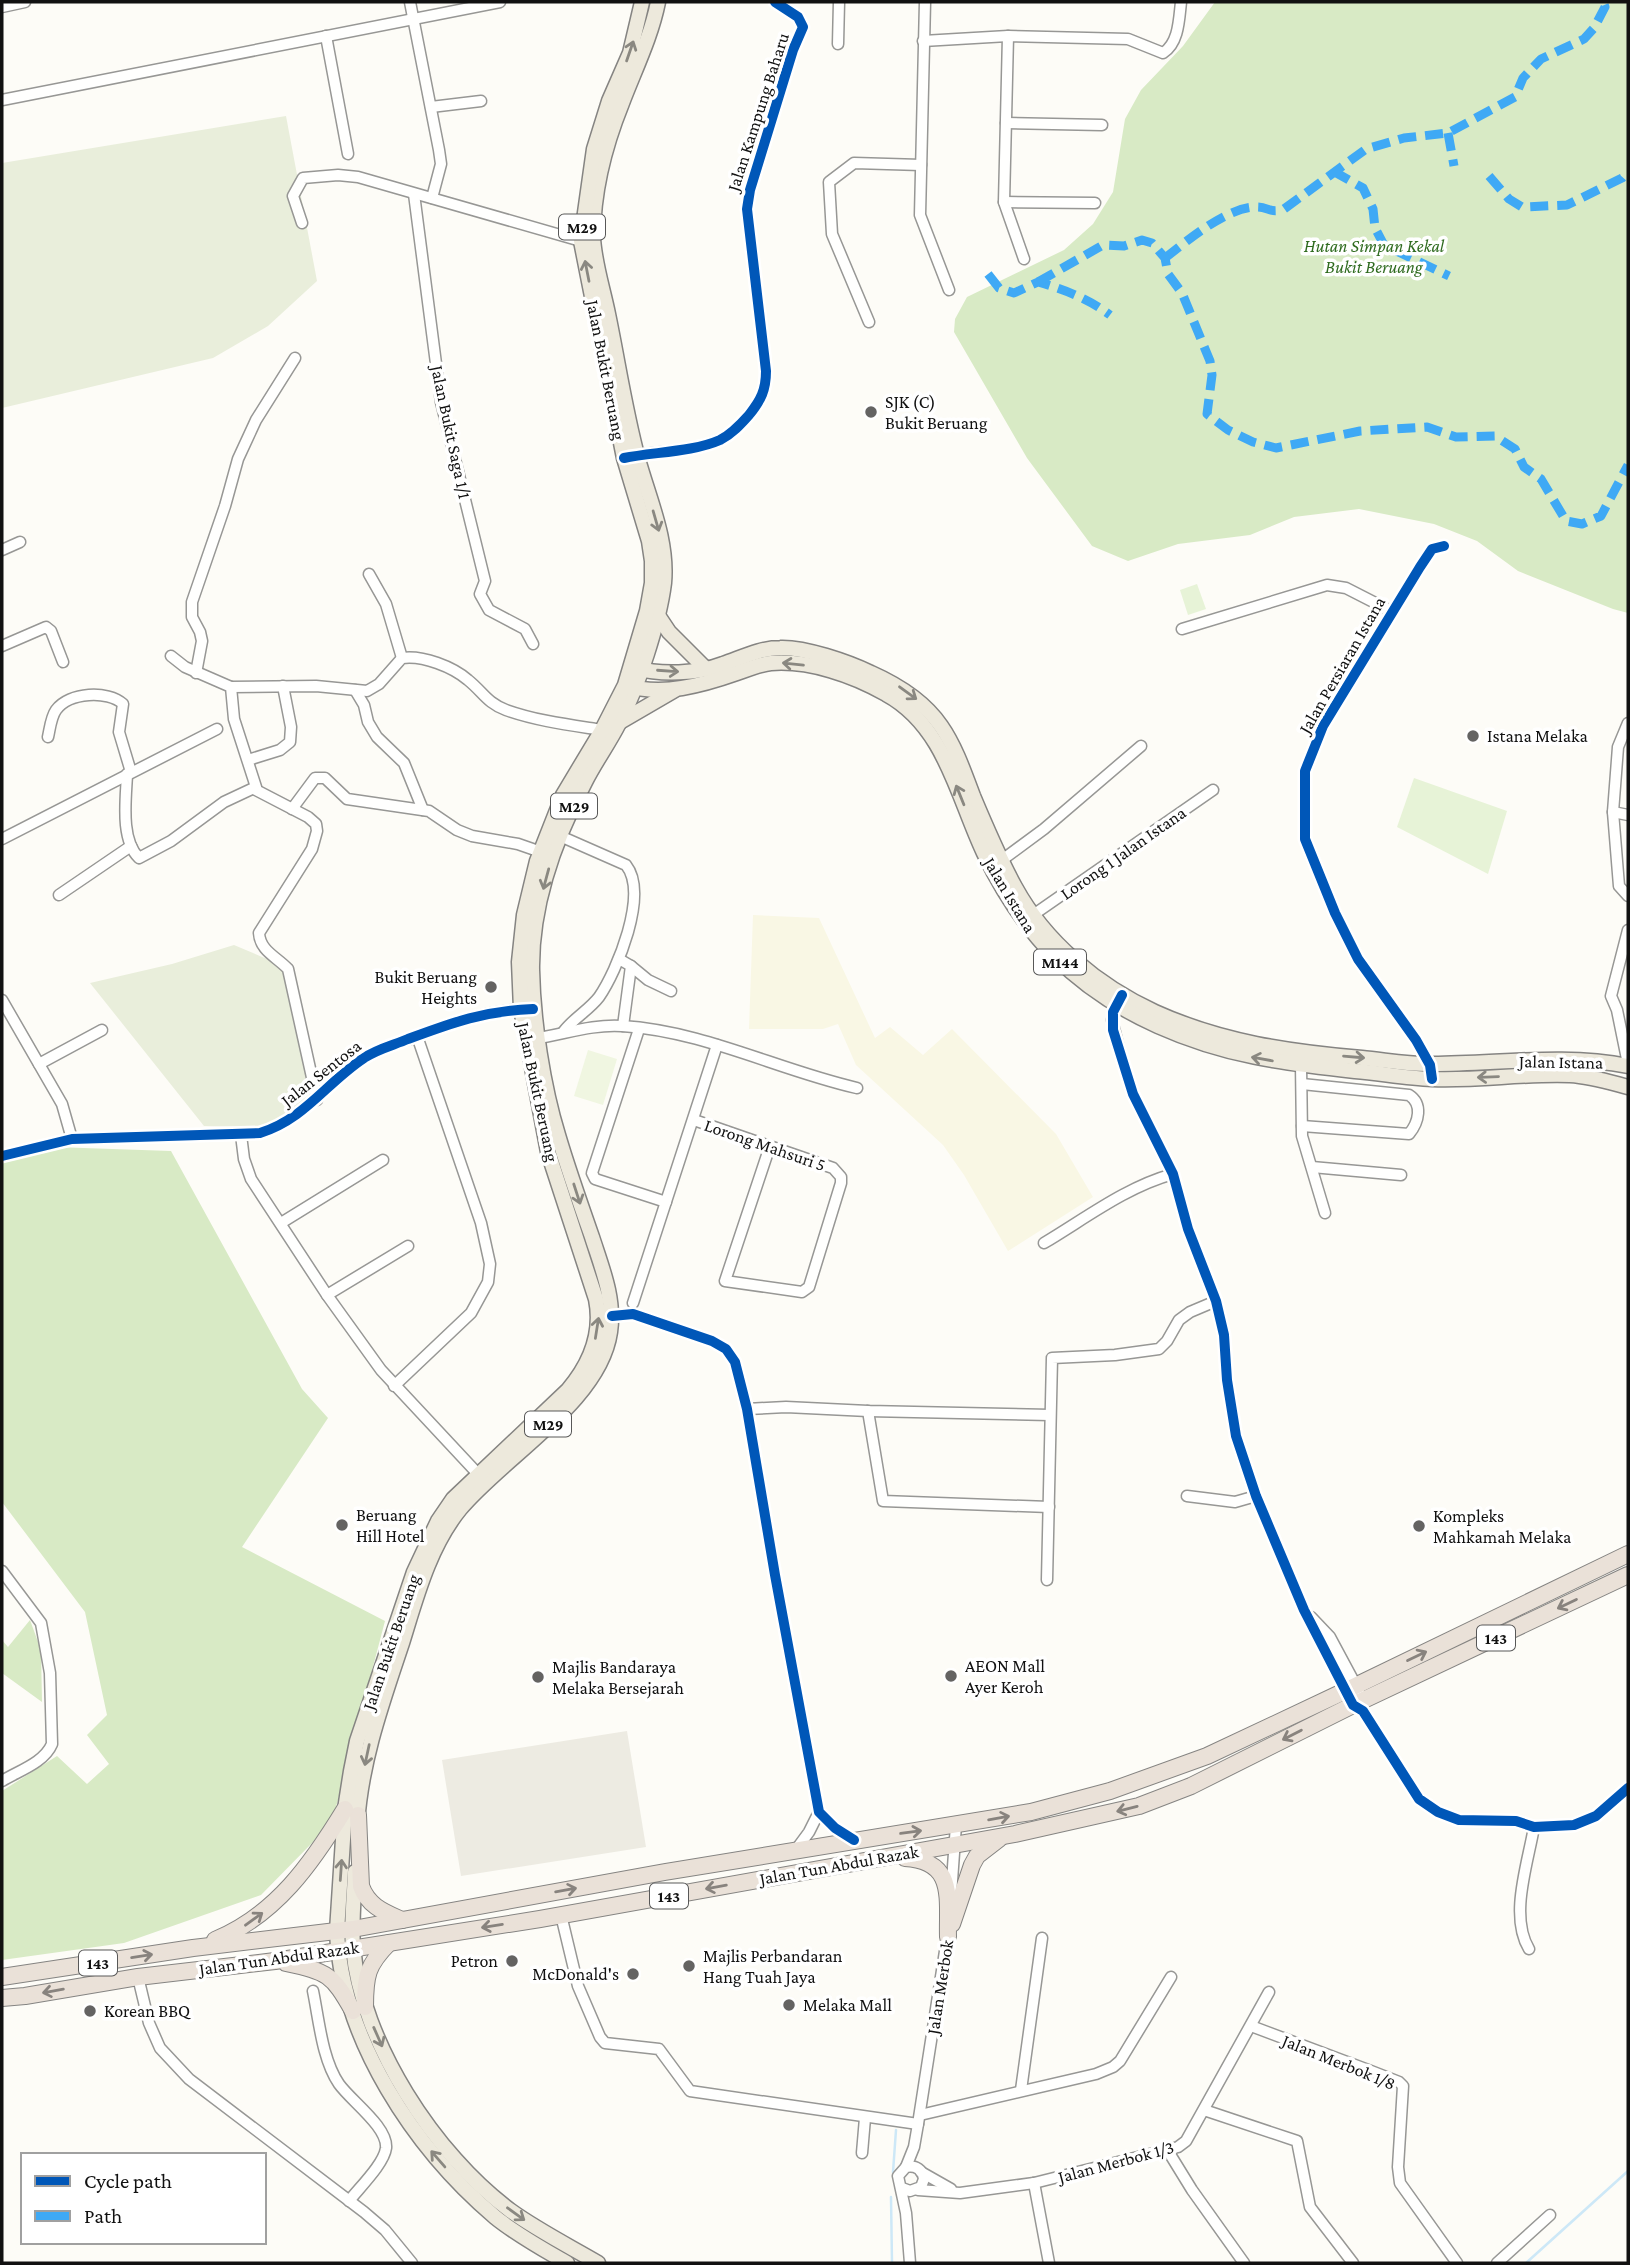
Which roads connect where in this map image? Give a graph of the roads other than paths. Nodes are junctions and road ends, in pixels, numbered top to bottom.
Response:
1 (25, 2) edge
2 (410, 2) edge
3 (500, 2) edge
4 (642, 2) edge
5 (658, 2) edge
6 (775, 2) edge
7 (839, 2) edge
8 (925, 2) edge
9 (1181, 2) edge
10 (2, 6) edge
11 (413, 19) junction
12 (326, 36) junction
13 (1008, 36) junction
14 (923, 41) junction
15 (838, 44) dead end
16 (2, 100) edge
17 (481, 101) dead end
18 (431, 107) junction
19 (1006, 123) junction
20 (1102, 125) dead end
21 (348, 154) dead end
22 (921, 165) junction
23 (414, 194) junction
24 (432, 198) junction
25 (1004, 202) junction
26 (1095, 203) dead end
27 (302, 223) dead end
28 (581, 241) junction
29 (1024, 259) dead end
30 (949, 290) dead end
31 (869, 322) dead end
32 (295, 358) dead end
33 (630, 456) junction
34 (20, 542) dead end
35 (1444, 546) dead end
36 (2, 550) edge
37 (369, 574) dead end
38 (1392, 612) junction
39 (657, 614) junction
40 (1182, 629) dead end
41 (533, 644) dead end
42 (2, 646) edge
43 (171, 656) dead end
44 (402, 658) junction
45 (63, 662) dead end
46 (636, 668) junction
47 (706, 669) junction
48 (196, 673) junction
49 (283, 686) junction
50 (630, 686) junction
51 (231, 687) junction
52 (676, 689) junction
53 (355, 690) junction
54 (620, 722) junction
55 (1628, 723) edge
56 (217, 729) dead end
57 (603, 730) junction
58 (48, 737) dead end
59 (1141, 746) dead end
60 (1623, 749) edge
61 (248, 760) junction
62 (129, 773) junction
63 (254, 789) junction
64 (1213, 790) dead end
65 (292, 809) junction
66 (423, 810) junction
67 (1614, 812) junction
68 (1628, 815) edge
69 (560, 836) junction
70 (2, 839) edge
71 (131, 846) junction
72 (541, 852) junction
73 (1002, 860) junction
74 (59, 895) dead end
75 (1628, 896) edge
76 (1033, 915) junction
77 (1628, 930) edge
78 (1628, 955) edge
79 (619, 959) junction
80 (631, 967) junction
81 (671, 991) dead end
82 (2, 1000) edge
83 (1119, 1000) junction
84 (527, 1009) junction
85 (1617, 1010) junction
86 (624, 1026) junction
87 (639, 1029) junction
88 (102, 1030) dead end
89 (564, 1031) junction
90 (417, 1036) junction
91 (531, 1039) junction
92 (717, 1045) junction
93 (39, 1064) junction
94 (1301, 1065) junction
95 (1628, 1066) edge
96 (1431, 1072) junction
97 (1545, 1076) junction
98 (1301, 1084) junction
99 (1628, 1087) edge
100 (857, 1088) dead end
101 (317, 1100) junction
102 (694, 1120) junction
103 (1302, 1126) junction
104 (241, 1135) junction
105 (72, 1139) junction
106 (769, 1146) junction
107 (2, 1156) edge
108 (383, 1160) dead end
109 (1312, 1167) junction
110 (1173, 1174) junction
111 (1401, 1175) dead end
112 (666, 1202) junction
113 (1325, 1213) dead end
114 (281, 1223) junction
115 (1045, 1243) dead end
116 (408, 1246) dead end
117 (327, 1295) junction
118 (1216, 1301) junction
119 (633, 1303) dead end
120 (612, 1316) junction
121 (394, 1386) junction
122 (747, 1409) junction
123 (868, 1411) junction
124 (1050, 1415) junction
125 (478, 1474) junction
126 (1187, 1496) dead end
127 (1256, 1496) junction
128 (1049, 1507) junction
129 (1628, 1553) edge
130 (2, 1571) edge
131 (1628, 1575) edge
132 (1047, 1580) dead end
133 (1304, 1610) junction
134 (1356, 1699) junction
135 (2, 1781) edge
136 (1628, 1788) edge
137 (352, 1812) junction
138 (819, 1812) junction
139 (956, 1825) junction
140 (1534, 1827) junction
141 (1004, 1836) junction
142 (854, 1840) junction
143 (956, 1844) junction
144 (795, 1851) junction
145 (880, 1857) junction
146 (561, 1915) junction
147 (402, 1920) junction
148 (345, 1930) junction
149 (948, 1937) junction
150 (1042, 1938) dead end
151 (389, 1943) junction
152 (193, 1948) junction
153 (1529, 1949) dead end
154 (345, 1950) junction
155 (275, 1961) junction
156 (2, 1977) edge
157 (138, 1977) junction
158 (1171, 1977) dead end
159 (313, 1991) dead end
160 (1269, 1992) dead end
161 (25, 1996) junction
162 (2, 1998) edge
163 (2, 2005) edge
164 (359, 2009) junction
165 (1251, 2026) junction
166 (1021, 2090) junction
167 (1205, 2110) junction
168 (865, 2118) junction
169 (919, 2120) junction
170 (1168, 2151) junction
171 (862, 2153) dead end
172 (915, 2169) junction
173 (885, 2181) dead end
174 (1034, 2183) junction
175 (908, 2187) junction
176 (960, 2193) junction
177 (349, 2201) junction
178 (1550, 2215) dead end
179 (412, 2263) edge
180 (567, 2263) edge
181 (598, 2263) edge
182 (910, 2263) edge
183 (1049, 2263) edge
184 (1244, 2263) edge
185 (1353, 2263) edge
186 (1457, 2263) edge
187 (1497, 2263) edge

1 - 10 street
2 - 11 street
3 - 11 street
28 -> 4 main road, Jalan Bukit Beruang / M29
5 - 33 main road, Jalan Bukit Beruang / M29
6 - 33 street, Jalan Kampung Baharu
7 - 15 street
8 - 14 street
9 - 13 street
11 - 12 street
11 - 18 street
12 - 16 street
12 - 21 street
13 - 14 street
13 - 19 street
14 - 22 street
17 - 18 street
18 - 24 street
19 - 20 street
19 - 25 street
22 - 30 street
22 - 31 street
23 - 24 street
23 - 27 street
23 - 41 street, Jalan Bukit Saga 1/1
24 - 28 street
25 - 26 street
25 - 29 street
33 -> 28 main road, Jalan Bukit Beruang / M29
32 - 48 street
33 -> 39 main road, Jalan Bukit Beruang / M29
33 - 46 main road, Jalan Bukit Beruang / M29
34 - 36 street
35 - 38 street, Jalan Persiaran Istana
37 - 44 street
38 - 40 street
38 - 96 street, Jalan Persiaran Istana
39 - 46 main road, Jalan Bukit Beruang / M29
39 - 47 main road
42 - 45 street
43 - 48 street
44 - 53 street
44 - 57 street
46 -> 47 main road, Jalan Istana / M144
46 - 50 main road, Jalan Bukit Beruang / M29
47 -> 73 main road, Jalan Istana / M144
48 - 51 street
49 - 51 street
49 - 53 street
49 - 61 street
50 - 52 main road, Jalan Istana / M144
50 - 54 main road, Jalan Bukit Beruang / M29
50 - 57 main road, Jalan Bukit Beruang / M29
51 - 61 street
52 - 54 main road
83 -> 52 main road, Jalan Istana / M144
53 - 66 street
54 - 69 main road, Jalan Bukit Beruang / M29
55 - 60 street
56 - 62 street
57 - 72 main road, Jalan Bukit Beruang / M29
58 - 62 street
59 - 73 street
60 - 67 street
61 - 63 street
62 - 70 street
62 - 71 street
63 - 65 street
63 - 71 street
64 - 76 street, Lorong 1 Jalan Istana
65 - 66 street
65 - 101 street
66 - 72 street
67 - 68 street
67 - 75 street
69 - 79 street
69 -> 84 main road, Jalan Bukit Beruang / M29
71 - 74 street
72 - 84 main road, Jalan Bukit Beruang / M29
73 - 76 main road, Jalan Istana / M144
76 - 83 main road, Jalan Istana / M144
77 - 85 street
78 - 85 street
79 - 80 street
79 - 89 street
80 - 81 street
80 - 86 street
82 - 93 street
94 -> 83 main road, Jalan Istana / M144
83 -> 96 main road, Jalan Istana / M144
83 - 110 street
84 - 90 street, Jalan Sentosa
84 - 91 main road, Jalan Bukit Beruang / M29
85 - 95 street
86 - 87 street
86 - 89 street
87 - 92 street
87 - 112 street
88 - 93 street
89 - 91 street
90 - 101 street, Jalan Sentosa
90 - 121 street
91 -> 120 main road, Jalan Bukit Beruang / M29
125 -> 91 main road, Jalan Bukit Beruang / M29
92 - 100 street
92 - 102 street
93 - 105 street
94 - 96 main road, Jalan Istana / M144
94 - 98 street
95 - 96 main road, Jalan Istana / M144
95 - 97 main road
97 -> 96 main road, Jalan Istana / M144
97 - 99 main road, Jalan Istana / M144
98 - 103 street
98 - 103 street
101 - 104 street, Jalan Sentosa
102 - 106 street, Lorong Mahsuri 5
102 - 112 street
103 - 109 street
104 - 105 street, Jalan Sentosa
104 - 114 street
105 - 107 street, Jalan Sentosa
106 - 106 street, Lorong Mahsuri 5
108 - 114 street
109 - 111 street
109 - 113 street
110 - 115 street
110 - 118 street
112 - 119 street
114 - 117 street
116 - 117 street
117 - 121 street
118 - 124 street
118 - 127 street
120 - 122 street
120 -> 137 main road, Jalan Bukit Beruang / M29
121 - 125 street
122 - 123 street
122 - 138 street
123 - 124 street
123 - 128 street
124 - 128 street
125 - 137 main road, Jalan Bukit Beruang / M29
126 - 127 street
127 - 133 street
128 - 132 street
134 -> 129 highway, Jalan Tun Abdul Razak / 143
130 - 135 street
131 -> 134 highway, Jalan Tun Abdul Razak / 143
133 - 134 street
133 - 134 street
139 -> 134 highway, Jalan Tun Abdul Razak / 143
134 - 140 street
134 -> 141 highway, Jalan Tun Abdul Razak / 143
136 - 140 street
137 - 147 highway
137 - 148 main road, Jalan Bukit Beruang / M29
152 -> 137 highway
138 - 142 street
138 - 144 street
142 -> 139 highway, Jalan Tun Abdul Razak / 143
139 - 143 street, Jalan Merbok
140 - 153 street
141 - 143 highway, Jalan Tun Abdul Razak / 143
141 - 149 highway
142 - 144 highway, Jalan Tun Abdul Razak / 143
143 - 145 highway, Jalan Tun Abdul Razak / 143
143 - 149 street, Jalan Merbok
147 -> 144 highway, Jalan Tun Abdul Razak / 143
145 -> 146 highway, Jalan Tun Abdul Razak / 143
145 - 149 highway
146 -> 151 highway, Jalan Tun Abdul Razak / 143
146 - 168 street
147 - 148 highway, Jalan Tun Abdul Razak / 143
148 - 152 highway, Jalan Tun Abdul Razak / 143
148 - 154 main road, Jalan Bukit Beruang
149 - 169 street, Jalan Merbok
150 - 166 street
151 - 154 highway, Jalan Tun Abdul Razak / 143
151 - 164 highway
156 -> 152 highway, Jalan Tun Abdul Razak / 143
154 - 155 highway, Jalan Tun Abdul Razak / 143
154 - 164 main road, Jalan Bukit Beruang
155 - 157 highway, Jalan Tun Abdul Razak / 143
155 - 164 highway
157 -> 161 highway, Jalan Tun Abdul Razak / 143
157 - 177 street
158 - 166 street
159 - 177 street
160 - 165 street, Jalan Merbok 1/3
161 - 162 highway, Jalan Tun Abdul Razak / 143
161 - 163 highway
180 -> 164 main road
164 -> 181 main road
165 - 167 street, Jalan Merbok 1/3
165 - 186 street, Jalan Merbok 1/8
166 - 169 street
167 - 170 street, Jalan Merbok 1/3
167 - 185 street
168 - 169 street
168 - 171 street
169 - 172 street, Jalan Merbok
170 - 174 street, Jalan Merbok 1/3
170 - 184 street
172 - 175 street
172 - 175 street
172 - 176 street
173 - 175 street, Jalan Merbok 1/3
174 - 176 street, Jalan Merbok 1/3
174 - 183 street
175 - 176 street, Jalan Merbok 1/3
175 - 182 street
177 - 179 street
178 - 187 street

